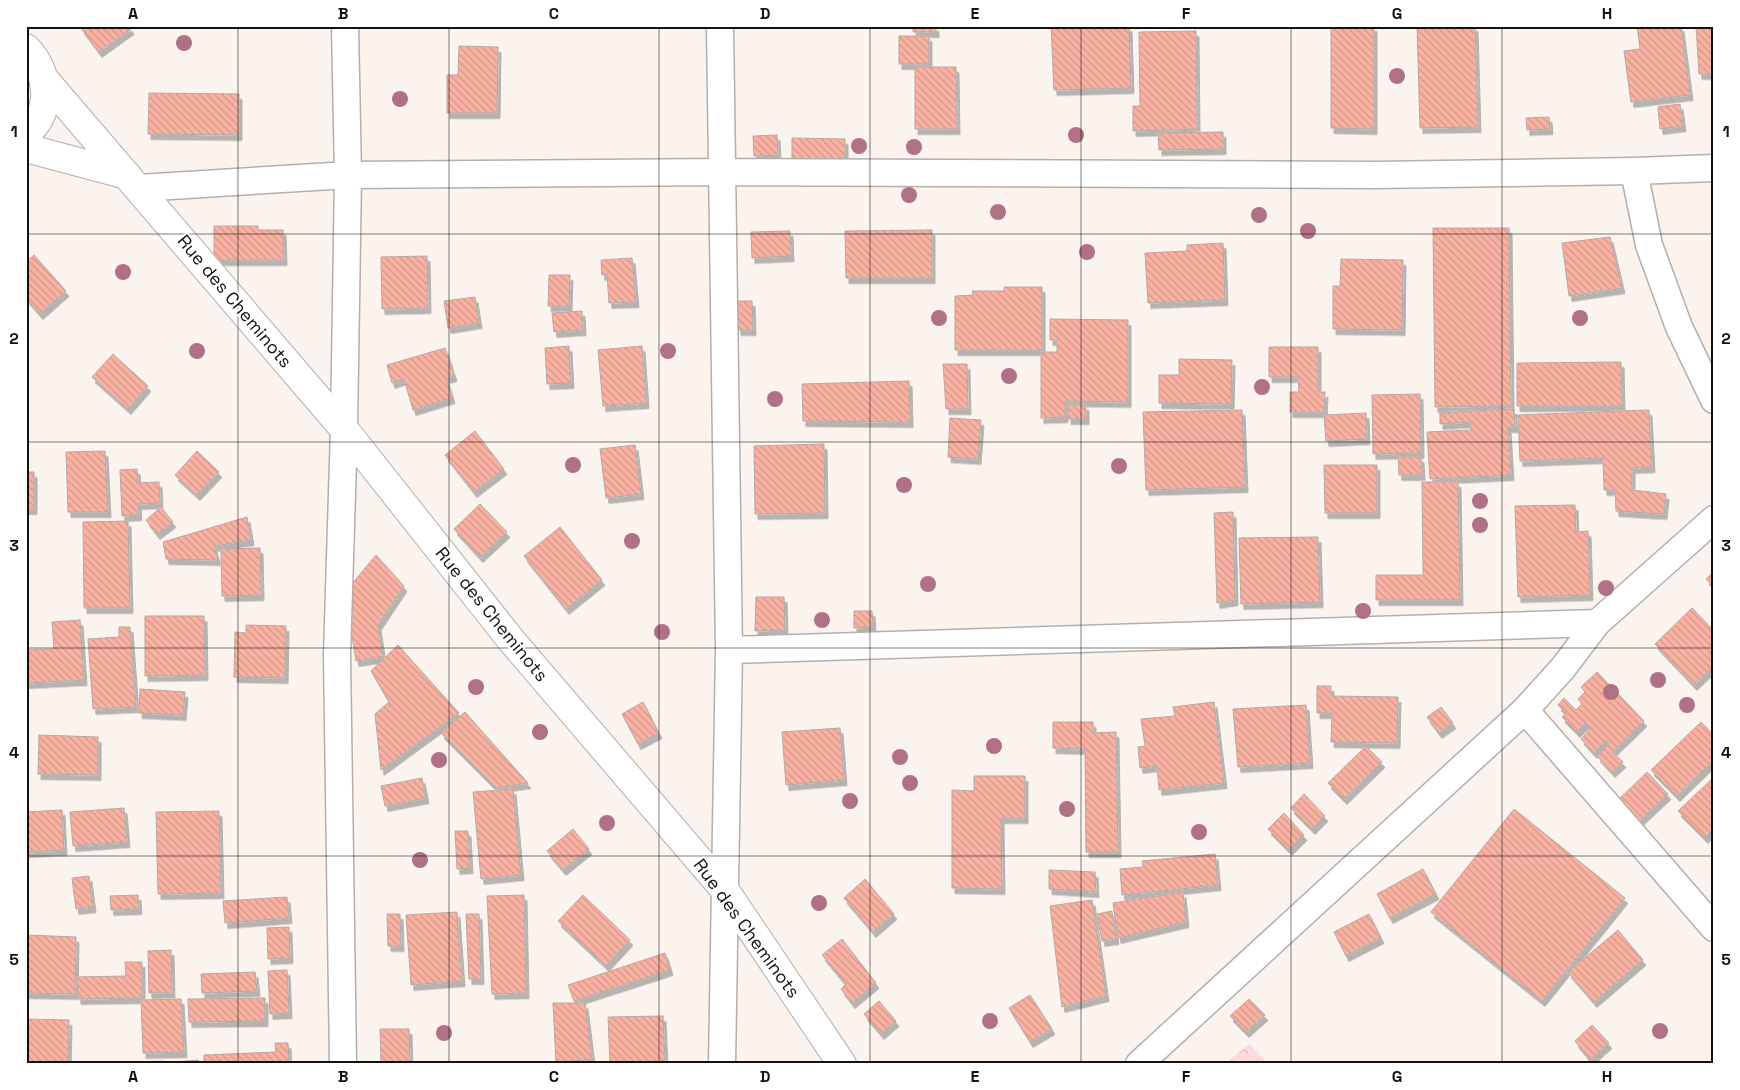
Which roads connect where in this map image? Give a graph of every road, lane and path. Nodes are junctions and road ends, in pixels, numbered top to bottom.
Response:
1 (345, 26) edge
2 (720, 26) edge
3 (26, 48) edge
4 (45, 80) junction
5 (26, 134) edge
6 (26, 148) edge
7 (1714, 168) edge
8 (1634, 171) junction
9 (722, 172) junction
10 (348, 175) junction
11 (133, 181) junction
12 (1714, 400) edge
13 (344, 429) junction
14 (1714, 519) edge
15 (1597, 623) junction
16 (730, 650) junction
17 (1525, 710) junction
18 (724, 889) junction
19 (1714, 928) edge
20 (343, 1064) edge
21 (722, 1064) edge
22 (842, 1064) edge
23 (1139, 1064) edge

1 - 10 street
2 - 9 street
3 - 4 street
4 - 5 street
4 - 11 street, Rue des Cheminots
6 - 11 street
7 - 8 street
8 - 9 street
8 - 12 street
9 - 10 street
9 - 16 street
10 - 11 street
10 - 13 street
11 - 13 street, Rue des Cheminots
13 - 18 street, Rue des Cheminots
13 - 20 street
14 - 15 street
15 - 16 street
15 - 17 street
16 - 18 street
17 - 19 street
17 - 23 street
18 - 21 street
18 - 22 street, Rue des Cheminots

